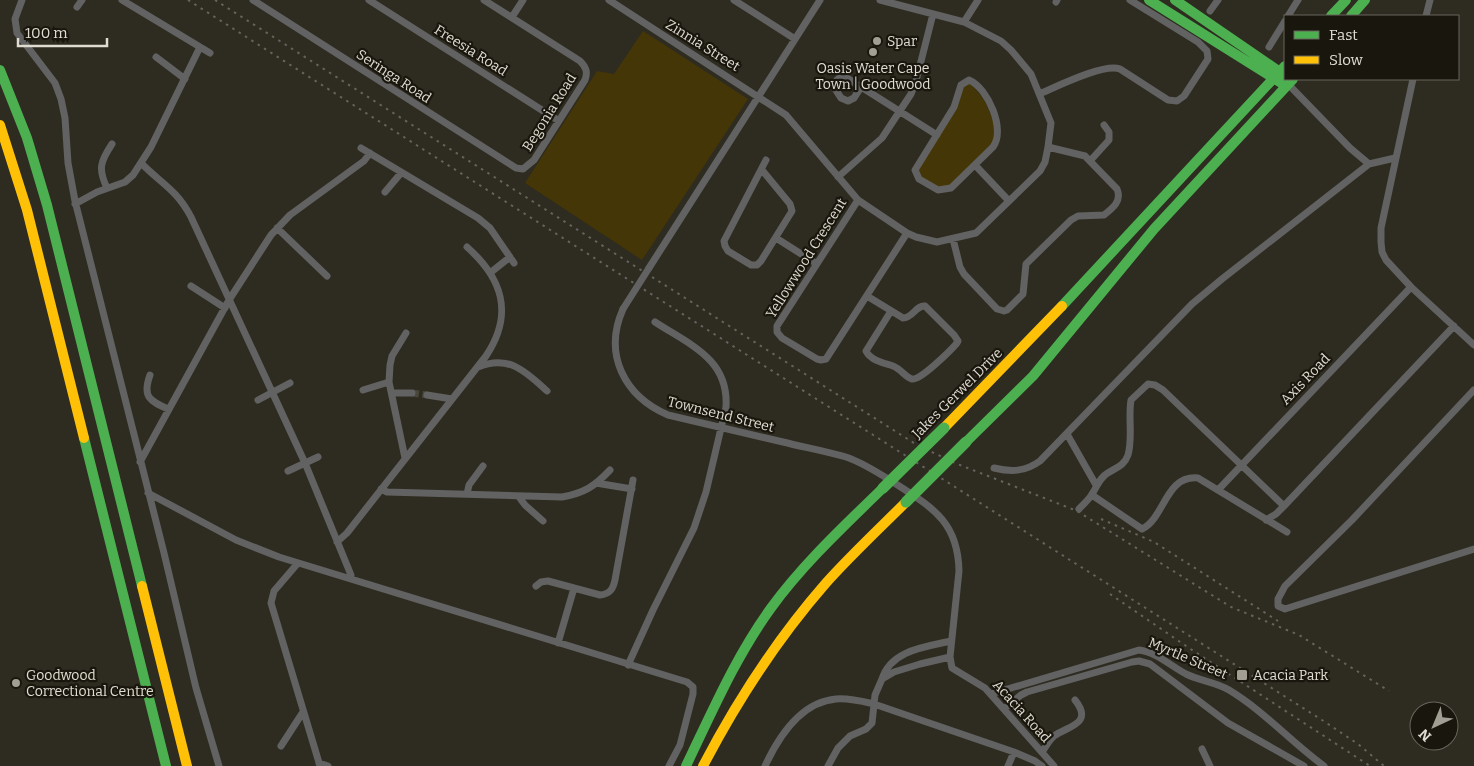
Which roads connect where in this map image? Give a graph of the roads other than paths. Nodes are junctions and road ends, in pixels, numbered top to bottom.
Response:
1 (22, 0) edge
2 (82, 0) edge
3 (122, 0) edge
4 (253, 0) edge
5 (369, 0) edge
6 (484, 0) edge
7 (523, 0) edge
8 (609, 0) edge
9 (734, 0) edge
10 (820, 0) edge
11 (880, 0) edge
12 (978, 0) edge
13 (1130, 0) edge
14 (1148, 0) edge
15 (1175, 0) edge
16 (1218, 0) edge
17 (1298, 0) edge
18 (1346, 0) edge
19 (1365, 0) edge
20 (1430, 0) edge
21 (905, 3) edge
22 (78, 8) dead end
23 (1210, 11) dead end
24 (933, 14) junction
25 (1289, 15) edge
26 (1332, 15) edge
27 (1352, 15) edge
28 (1426, 15) edge
29 (512, 18) junction
30 (964, 22) junction
31 (1284, 23) edge
32 (795, 39) junction
33 (200, 47) junction
34 (1269, 47) dead end
35 (210, 53) dead end
36 (156, 57) dead end
37 (0, 70) edge
38 (1279, 72) edge
39 (185, 79) junction
40 (1413, 80) edge
41 (1290, 84) edge
42 (861, 87) dead end
43 (1039, 94) junction
44 (758, 96) junction
45 (900, 111) junction
46 (559, 121) junction
47 (0, 125) edge
48 (1104, 126) dead end
49 (937, 135) junction
50 (112, 144) dead end
51 (361, 148) dead end
52 (1048, 148) junction
53 (370, 153) junction
54 (1395, 158) junction
55 (766, 160) dead end
56 (1090, 161) junction
57 (142, 164) junction
58 (1369, 164) junction
59 (975, 165) junction
60 (523, 169) joint
61 (762, 170) junction
62 (401, 173) junction
63 (838, 176) junction
64 (107, 188) junction
65 (385, 192) dead end
66 (858, 200) junction
67 (1009, 201) junction
68 (75, 204) junction
69 (277, 228) junction
70 (907, 233) junction
71 (776, 238) junction
72 (953, 238) junction
73 (467, 247) dead end
74 (817, 264) junction
75 (490, 274) junction
76 (327, 276) dead end
77 (190, 286) dead end
78 (1411, 287) junction
79 (867, 296) junction
80 (229, 300) junction
81 (225, 308) junction
82 (891, 311) junction
83 (655, 322) dead end
84 (1454, 326) junction
85 (406, 333) dead end
86 (1474, 345) edge
87 (477, 367) junction
88 (150, 376) dead end
89 (389, 382) junction
90 (290, 384) dead end
91 (363, 390) dead end
92 (1474, 390) edge
93 (547, 391) dead end
94 (273, 392) junction
95 (392, 393) junction
96 (412, 393) tunnel mouth
97 (427, 396) tunnel mouth
98 (452, 399) junction
99 (258, 400) dead end
100 (168, 409) junction
101 (721, 428) junction
102 (1067, 434) junction
103 (318, 458) dead end
104 (405, 458) junction
105 (140, 462) junction
106 (305, 463) junction
107 (1241, 465) junction
108 (483, 466) dead end
109 (994, 468) dead end
110 (288, 470) dead end
111 (610, 470) dead end
112 (633, 480) dead end
113 (596, 483) junction
114 (1096, 484) junction
115 (381, 489) junction
116 (632, 489) junction
117 (1218, 490) junction
118 (148, 493) junction
119 (467, 494) junction
120 (1092, 495) junction
121 (519, 496) junction
122 (1284, 506) junction
123 (1079, 509) dead end
124 (1266, 520) junction
125 (543, 521) dead end
126 (1287, 532) dead end
127 (337, 542) junction
128 (1474, 549) edge
129 (298, 563) junction
130 (351, 579) junction
131 (536, 586) dead end
132 (574, 588) junction
133 (125, 606) junction
134 (155, 638) junction
135 (951, 641) junction
136 (558, 643) junction
137 (950, 657) junction
138 (628, 665) junction
139 (882, 679) junction
140 (991, 694) junction
141 (1075, 700) dead end
142 (874, 704) junction
143 (1005, 708) junction
144 (303, 712) junction
145 (281, 746) dead end
146 (1202, 749) dead end
147 (1014, 752) junction
148 (1042, 752) junction
149 (319, 764) edge
150 (159, 766) edge
151 (166, 766) edge
152 (187, 766) edge
153 (196, 766) edge
154 (219, 766) edge
155 (328, 766) edge
156 (669, 766) edge
157 (686, 766) edge
158 (703, 766) edge
159 (764, 766) edge
160 (828, 766) edge
161 (1008, 766) edge
162 (1042, 766) edge
163 (1054, 766) edge
164 (1210, 766) edge
165 (1304, 766) edge
166 (1324, 766) edge

1 - 68 street
2 - 22 street
3 - 33 street
4 - 60 street, Seringa Road
5 - 46 street, Freesia Road
6 - 29 street
7 - 29 street
8 - 44 street, Zinnia Street
9 - 32 street
10 - 32 street, Townsend Street
11 - 21 street, Zinnia Street
12 - 30 street
13 - 43 street
14 - 38 main road
15 - 38 main road
16 - 23 street
17 - 25 street
18 - 26 main road
19 - 27 main road
20 - 28 street
21 - 24 street, Zinnia Street
24 - 30 street, Zinnia Street
24 - 45 street
29 - 46 street, Begonia Road
30 - 43 street, Zinnia Street
31 - 34 street
32 - 44 street, Townsend Street
33 - 35 street
33 - 39 street
36 - 39 street
37 - 134 main road
38 - 157 main road, Jakes Gerwel Drive, bridge
39 - 57 street
40 - 54 street
41 - 58 street
41 - 158 main road, bridge
42 - 45 street
43 - 52 street, Zinnia Street
44 - 63 street, Zinnia Street
44 - 101 street, Townsend Street, bridge
45 - 49 street
45 - 63 street
46 - 60 street, Begonia Road
47 - 133 main road
48 - 56 street
49 - 59 street
49 - 59 street
50 - 64 street
51 - 53 street
52 - 56 street
52 - 67 street, Zinnia Street
53 - 62 street
53 - 69 street
54 - 58 street
54 - 78 street
55 - 61 street
56 - 72 street
57 - 64 street
57 - 80 street
58 - 102 street
59 - 67 street
61 - 71 street
61 - 71 street
62 - 65 street
62 - 75 street
63 - 66 street, Zinnia Street
64 - 68 street
66 - 70 street, Zinnia Street
66 - 74 street, Yellowwood Crescent
67 - 72 street, Zinnia Street
68 - 105 street
69 - 76 street
69 - 80 street
70 - 72 street, Zinnia Street
70 - 79 street, Yellowwood Crescent
71 - 74 street
73 - 75 street
74 - 79 street, Yellowwood Crescent
75 - 87 street
77 - 81 street
78 - 84 street
78 - 107 street, Axis Road
79 - 82 street
80 - 81 street
80 - 94 street
81 - 100 street
82 - 82 street
83 - 101 street
84 - 86 street
84 - 122 street
85 - 89 street
87 - 93 street
87 - 98 street
88 - 100 street
89 - 91 street
89 - 95 street
90 - 94 street
92 - 128 street
94 - 99 street
94 - 106 street
95 - 96 street
95 - 104 street
97 - 98 street
98 - 104 street
100 - 105 street
101 - 135 street, Townsend Street
101 - 138 street
102 - 109 street
102 - 114 street
103 - 106 street
104 - 115 street
105 - 118 street
106 - 110 street
106 - 127 street
107 - 114 street
107 - 117 street, Axis Road
107 - 122 street
108 - 119 street
111 - 113 street
112 - 116 street
113 - 116 street
113 - 121 street
114 - 120 street
115 - 119 street
115 - 127 street
116 - 132 street
117 - 120 street
117 - 124 street
118 - 129 street
118 - 154 street
119 - 121 street
120 - 123 street
121 - 125 street
122 - 124 street
124 - 126 street
127 - 130 street
129 - 130 street
129 - 144 street
130 - 136 street
131 - 132 street
132 - 136 street
133 - 150 main road
133 - 151 main road
134 - 152 main road
134 - 153 main road
135 - 137 street, Townsend Street
135 - 139 street
136 - 138 street
137 - 139 street
137 - 140 street, Acacia Road
138 - 156 street
139 - 142 street
140 - 143 street, Acacia Road
140 - 166 street, Myrtle Street
141 - 148 street
142 - 147 street
142 - 159 street
142 - 160 street
143 - 148 street, Acacia Road
143 - 165 street
144 - 145 street
144 - 149 street
146 - 164 street
147 - 161 street
147 - 162 street
148 - 163 street, Acacia Road
149 - 155 street

